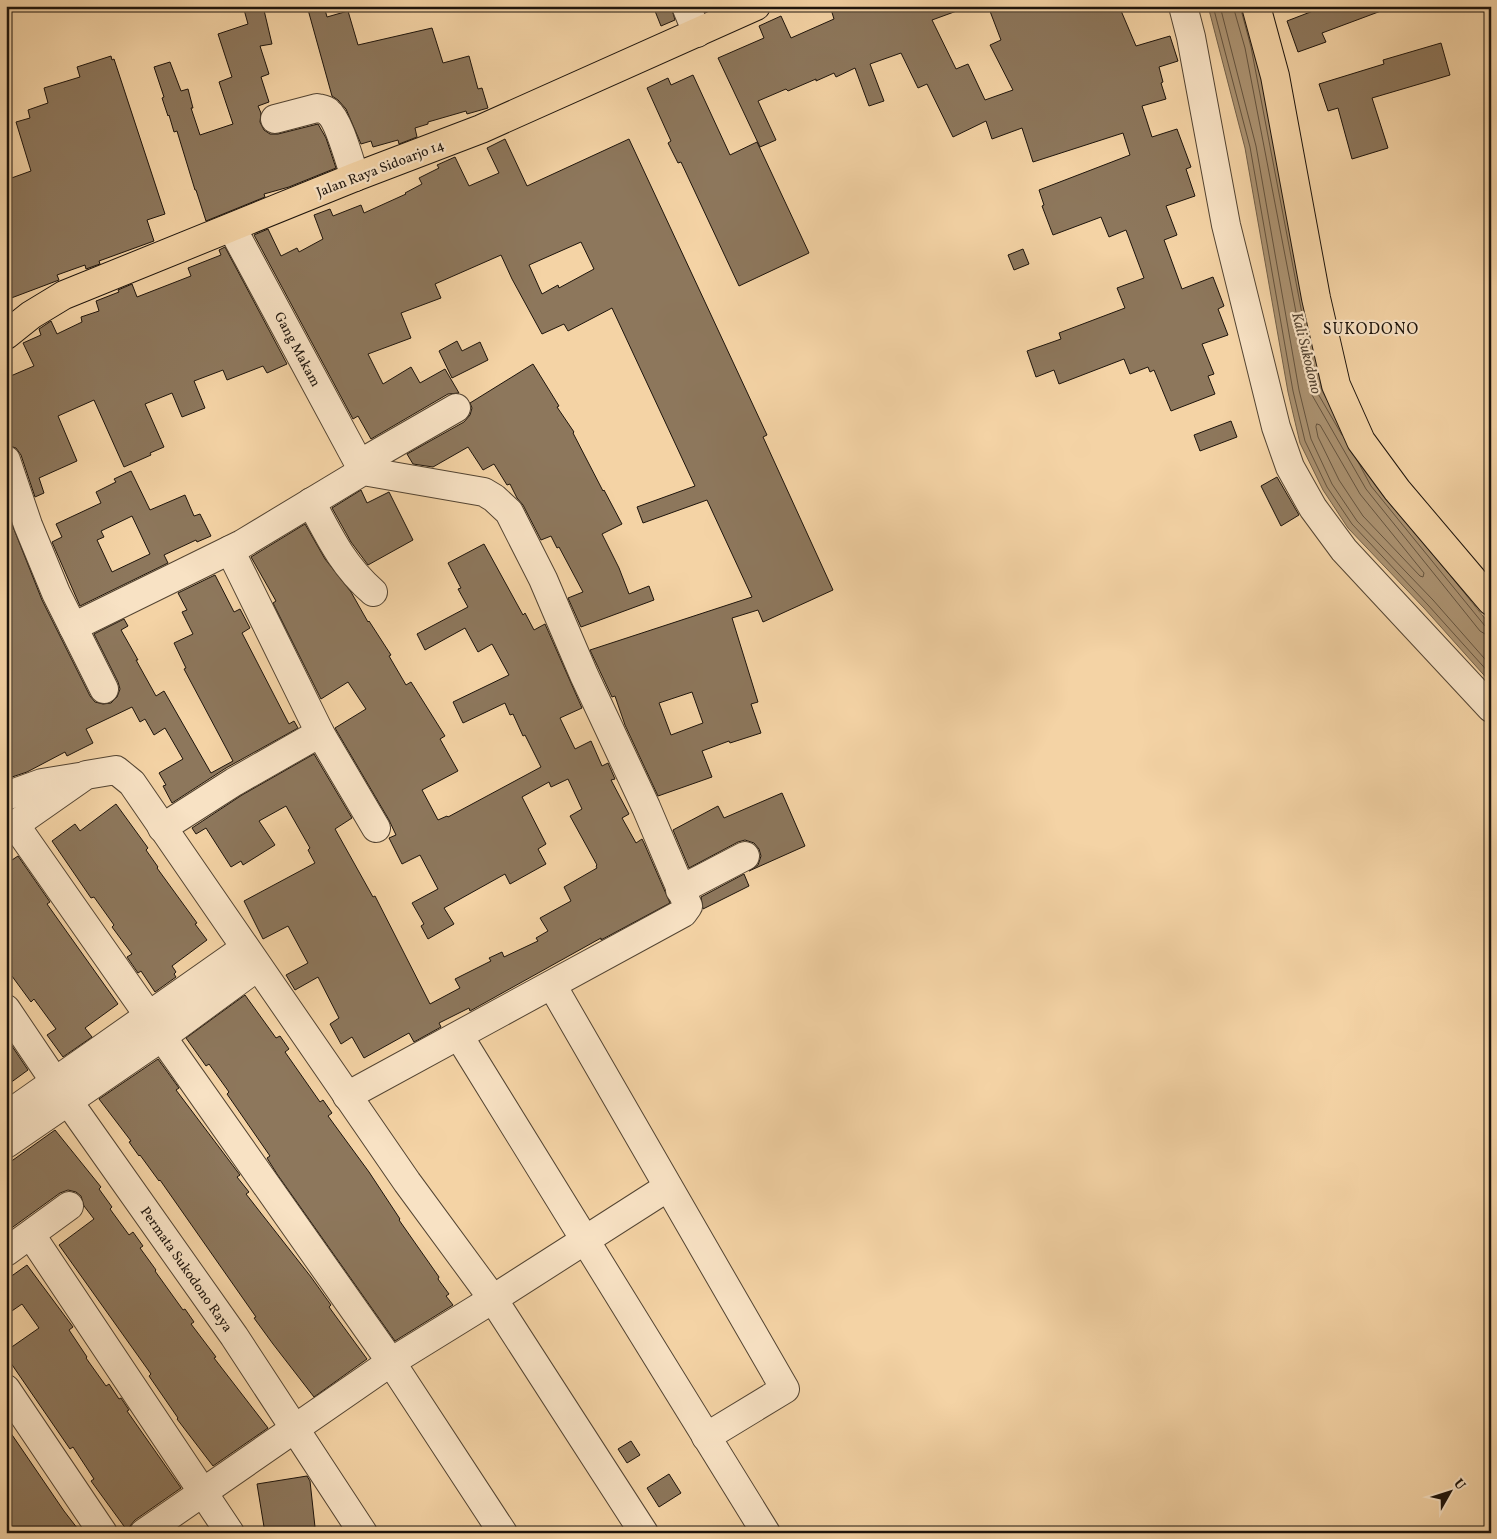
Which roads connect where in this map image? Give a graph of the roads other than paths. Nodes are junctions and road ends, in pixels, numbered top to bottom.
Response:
1 (686, 6) edge
2 (756, 6) edge
3 (1183, 6) edge
4 (1256, 6) edge
5 (696, 33) junction
6 (275, 119) dead end
7 (354, 177) junction
8 (232, 228) junction
9 (6, 335) edge
10 (456, 408) dead end
11 (6, 460) edge
12 (361, 467) junction
13 (311, 502) junction
14 (230, 550) junction
15 (373, 592) dead end
16 (1491, 601) edge
17 (73, 627) junction
18 (104, 689) dead end
19 (1491, 708) edge
20 (320, 733) junction
21 (86, 775) junction
22 (6, 796) edge
23 (162, 828) junction
24 (376, 828) dead end
25 (11, 829) edge
26 (745, 856) dead end
27 (680, 890) junction
28 (251, 957) junction
29 (552, 986) junction
30 (6, 1010) edge
31 (155, 1026) junction
32 (459, 1036) junction
33 (62, 1092) junction
34 (348, 1096) junction
35 (6, 1116) edge
36 (6, 1144) edge
37 (668, 1187) junction
38 (69, 1206) dead end
39 (31, 1235) junction
40 (585, 1240) junction
41 (6, 1252) edge
42 (493, 1299) junction
43 (391, 1362) junction
44 (6, 1389) edge
45 (294, 1430) junction
46 (706, 1436) junction
47 (204, 1492) junction
48 (103, 1533) edge
49 (144, 1533) edge
50 (230, 1533) edge
51 (363, 1533) edge
52 (503, 1533) edge
53 (644, 1533) edge
54 (766, 1533) edge

1 - 5 street
2 - 5 main road, Jalan Raya Sidoarjo 14
3 - 19 street
4 - 16 main road
5 - 7 main road, Jalan Raya Sidoarjo 14
6 - 7 street
7 - 8 main road, Jalan Raya Sidoarjo 14
8 - 9 main road, Jalan Raya Sidoarjo 14
8 - 12 street, Gang Makam
10 - 12 street
11 - 17 street
12 - 13 street
12 - 27 street
13 - 14 street
13 - 15 street
14 - 17 street
14 - 20 street
17 - 18 street
20 - 23 street
20 - 24 street
21 - 22 street
21 - 23 street
21 - 25 street
23 - 28 street
25 - 31 street
26 - 27 street
27 - 29 street
28 - 31 street
28 - 34 street
29 - 32 street
29 - 37 street
30 - 33 street, Permata Sukodono Raya
31 - 33 street
31 - 43 street
32 - 34 street
32 - 40 street
33 - 35 street
33 - 36 street
33 - 45 street, Permata Sukodono Raya
34 - 42 street
37 - 40 street
37 - 46 street
38 - 39 street
39 - 41 street
39 - 47 street
40 - 42 street
40 - 46 street
42 - 43 street
42 - 53 street
43 - 45 street
43 - 52 street
44 - 48 street
45 - 47 street
45 - 51 street, Permata Sukodono Raya
46 - 54 street
47 - 49 street
47 - 50 street

